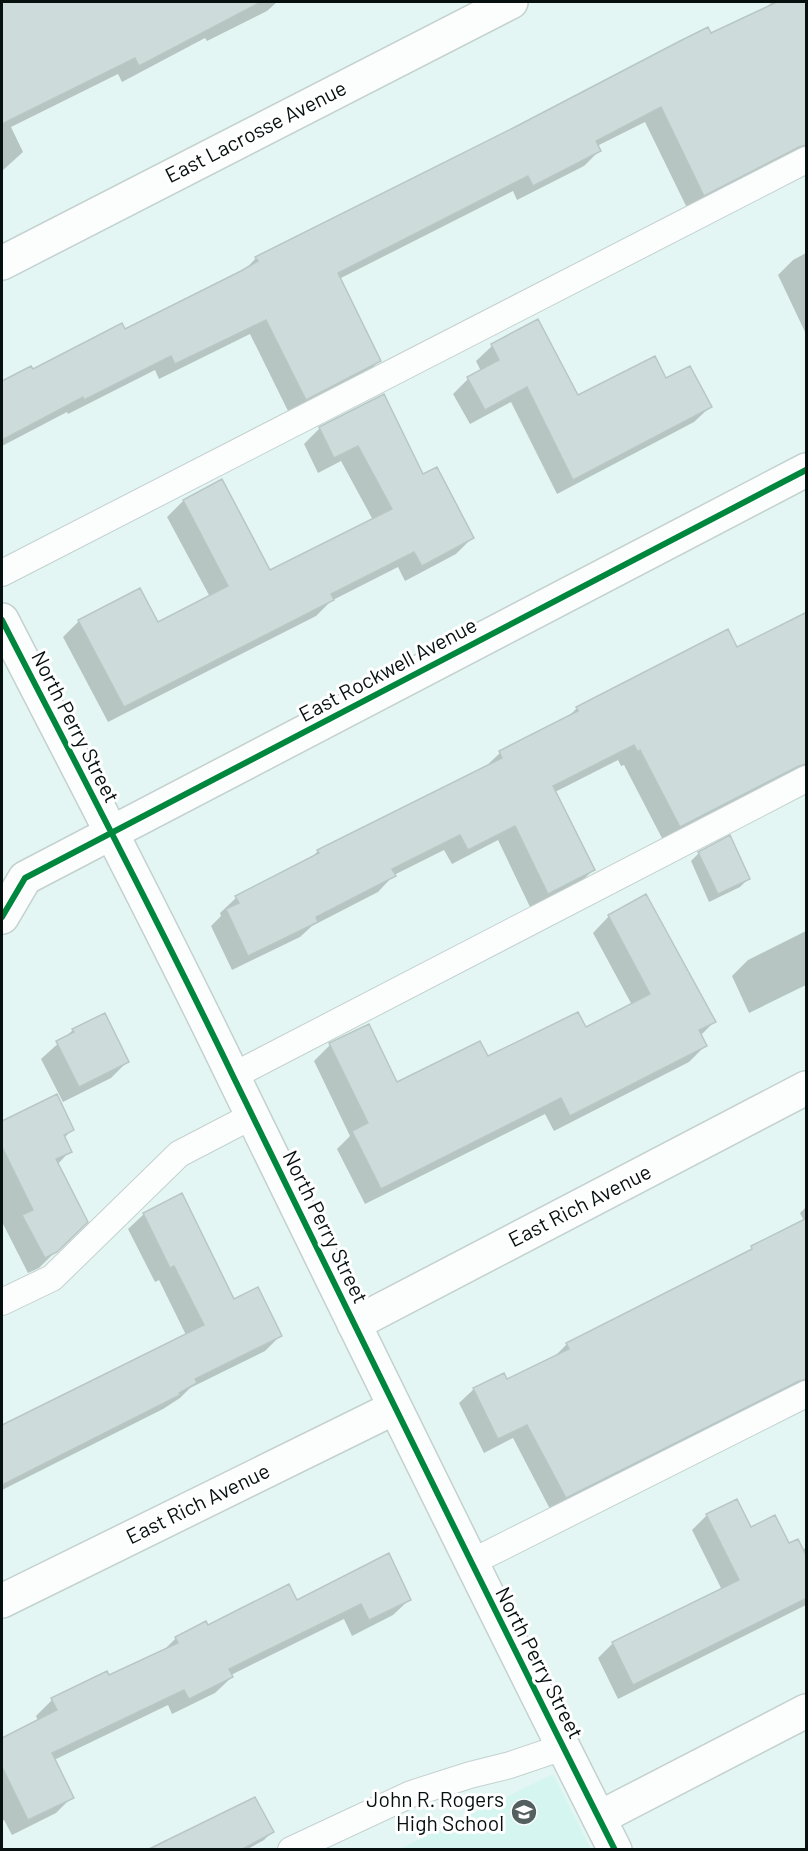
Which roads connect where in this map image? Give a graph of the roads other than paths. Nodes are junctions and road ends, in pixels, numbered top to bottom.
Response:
1 (511, 2) edge
2 (807, 160) edge
3 (2, 263) edge
4 (807, 470) edge
5 (2, 573) edge
6 (2, 620) edge
7 (807, 779) edge
8 (111, 832) junction
9 (2, 917) edge
10 (233, 1076) junction
11 (807, 1088) edge
12 (252, 1116) junction
13 (2, 1302) edge
14 (354, 1324) junction
15 (807, 1394) edge
16 (394, 1408) junction
17 (470, 1563) junction
18 (2, 1601) edge
19 (807, 1712) edge
20 (563, 1747) junction
21 (599, 1818) junction
22 (291, 1850) edge
23 (615, 1850) edge

1 - 3 street, East Lacrosse Avenue
2 - 5 lane
4 - 8 street, East Rockwell Avenue
6 - 8 street, North Perry Street
7 - 10 lane
8 - 9 street, East Rockwell Avenue
8 - 10 street, North Perry Street
10 - 12 street, North Perry Street
11 - 14 street, East Rich Avenue
12 - 13 lane
12 - 14 street, North Perry Street
14 - 16 street, North Perry Street
15 - 17 lane
16 - 17 street, North Perry Street
16 - 18 street, East Rich Avenue
17 - 20 street, North Perry Street
19 - 21 street
20 - 21 street, North Perry Street
20 - 22 lane
21 - 23 street, North Perry Street

